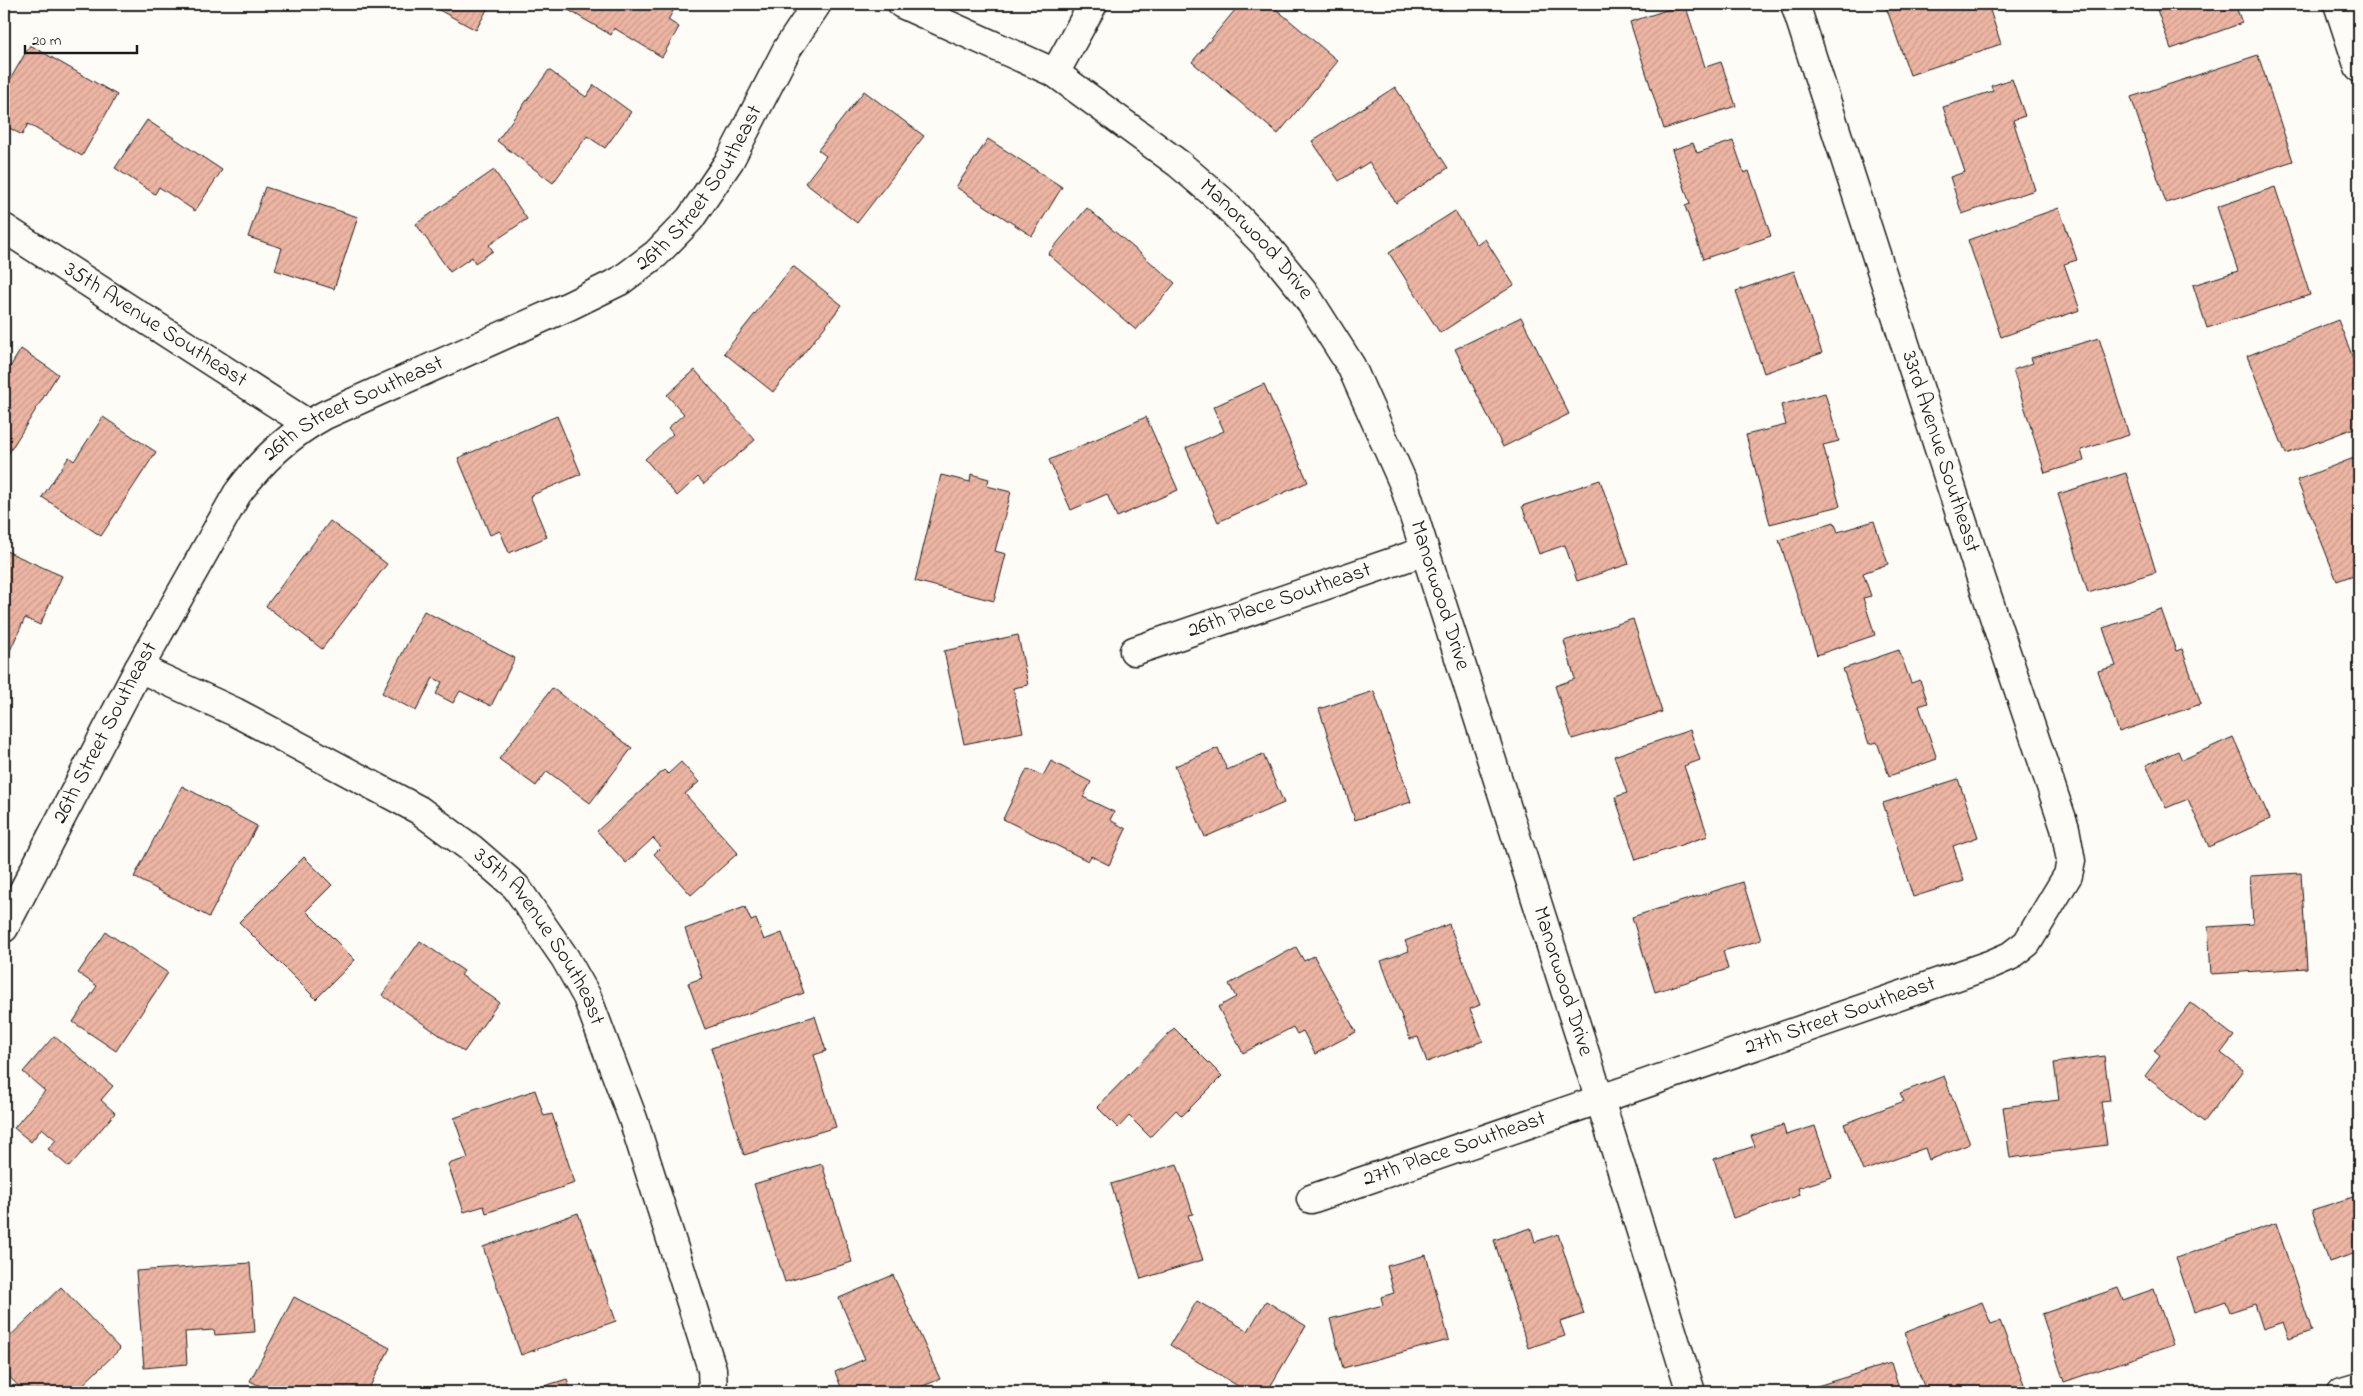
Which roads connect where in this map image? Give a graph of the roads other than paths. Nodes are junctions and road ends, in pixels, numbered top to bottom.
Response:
1 (817, 4) edge
2 (902, 4) edge
3 (1093, 4) edge
4 (1795, 4) edge
5 (2338, 4) edge
6 (2359, 68) edge
7 (1055, 73) junction
8 (4, 228) edge
9 (308, 424) junction
10 (1425, 551) junction
11 (1134, 651) dead end
12 (139, 668) junction
13 (2056, 899) joint
14 (4, 928) edge
15 (1600, 1100) junction
16 (1311, 1199) dead end
17 (2359, 1387) edge
18 (713, 1392) edge
19 (1691, 1392) edge
20 (2342, 1392) edge

1 - 9 street, 26th Street Southeast
2 - 7 street, Manorwood Drive
3 - 7 street
4 - 13 street, 33rd Avenue Southeast
5 - 6 street
7 - 10 street, Manorwood Drive
8 - 9 street, 35th Avenue Southeast
9 - 12 street, 26th Street Southeast
10 - 11 street, 26th Place Southeast
10 - 15 street, Manorwood Drive
12 - 14 street, 26th Street Southeast
12 - 18 street, 35th Avenue Southeast
13 - 15 street, 27th Street Southeast
15 - 16 street, 27th Place Southeast
15 - 19 street, Manorwood Drive
17 - 20 street

